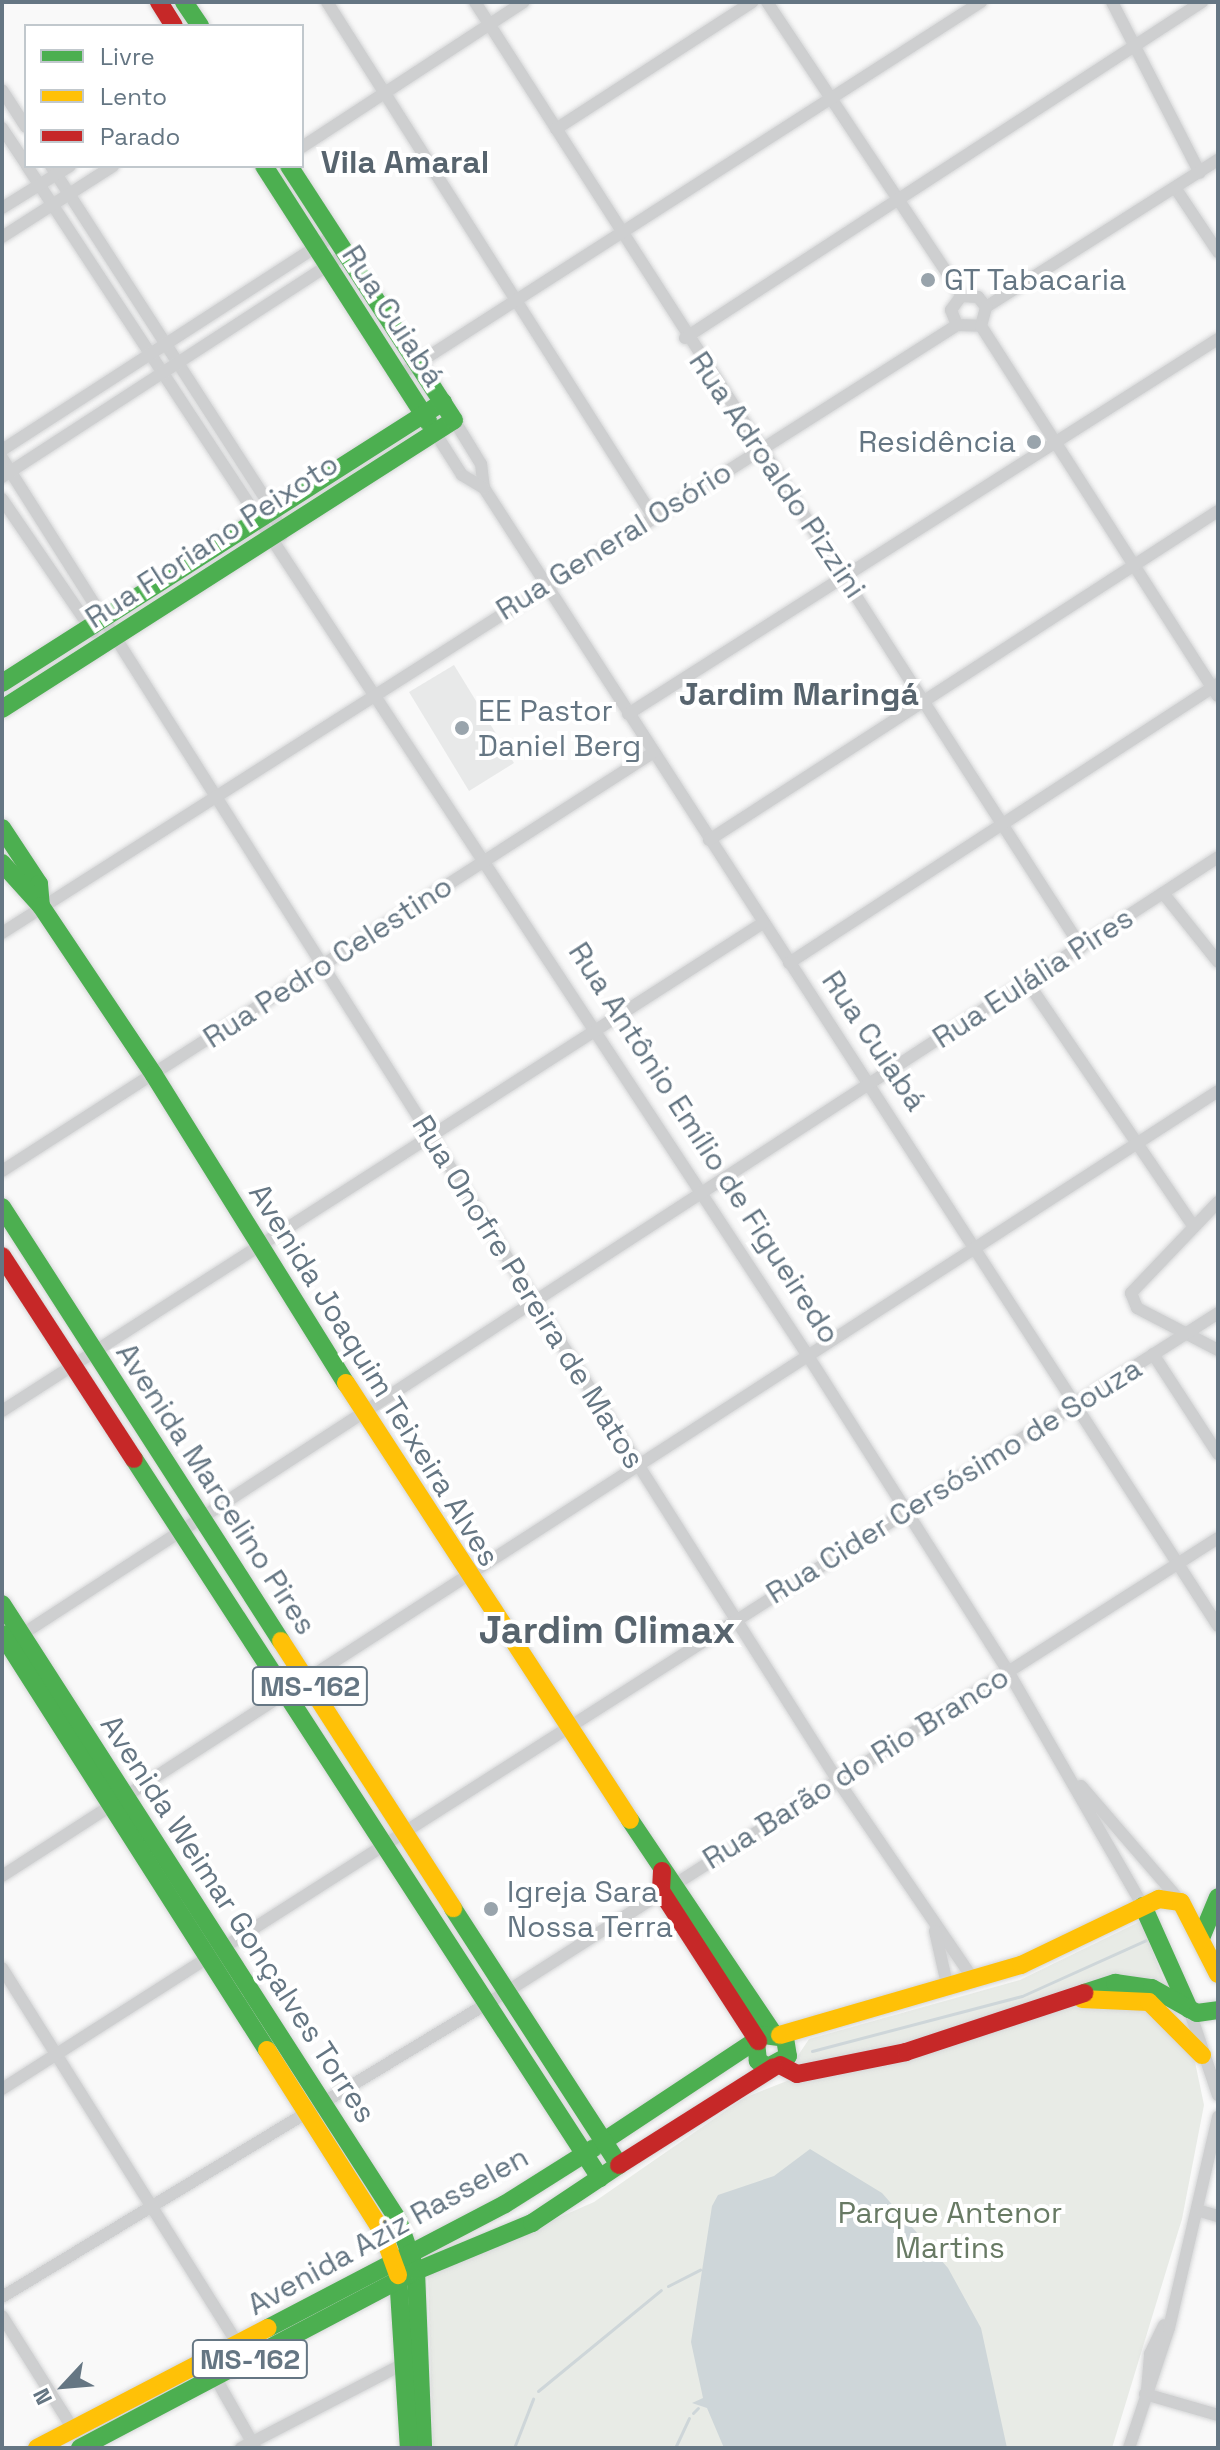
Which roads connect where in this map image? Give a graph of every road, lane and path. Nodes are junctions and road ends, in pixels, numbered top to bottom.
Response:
1 (159, 2) edge
2 (184, 2) edge
3 (327, 2) edge
4 (475, 2) edge
5 (524, 2) edge
6 (752, 2) edge
7 (767, 2) edge
8 (981, 2) edge
9 (1112, 2) edge
10 (1202, 2) edge
11 (173, 24) edge
12 (199, 24) edge
13 (489, 25) junction
14 (1134, 46) junction
15 (2, 90) edge
16 (386, 92) junction
17 (830, 99) junction
18 (24, 124) edge
19 (2, 128) edge
20 (556, 129) junction
21 (304, 146) edge
22 (1218, 160) edge
23 (24, 161) edge
24 (29, 168) edge
25 (110, 168) edge
26 (269, 168) edge
27 (290, 168) edge
28 (54, 170) edge
29 (1200, 173) junction
30 (40, 185) junction
31 (1176, 189) junction
32 (69, 194) junction
33 (896, 201) junction
34 (53, 205) junction
35 (2, 208) edge
36 (620, 233) junction
37 (334, 235) junction
38 (2, 237) edge
39 (315, 248) junction
40 (1218, 252) edge
41 (345, 254) junction
42 (327, 266) junction
43 (962, 296) junction
44 (517, 299) junction
45 (986, 307) junction
46 (957, 325) junction
47 (981, 326) junction
48 (685, 338) junction
49 (1218, 339) edge
50 (166, 345) junction
51 (148, 356) junction
52 (177, 363) junction
53 (417, 363) junction
54 (159, 373) junction
55 (398, 376) junction
56 (443, 402) junction
57 (423, 415) junction
58 (454, 420) junction
59 (434, 431) junction
60 (1055, 442) junction
61 (2, 450) edge
62 (757, 451) junction
63 (2, 458) edge
64 (6, 474) edge
65 (484, 488) junction
66 (2, 499) edge
67 (272, 509) junction
68 (1218, 511) edge
69 (654, 518) junction
70 (254, 519) junction
71 (277, 537) junction
72 (1133, 565) junction
73 (846, 577) junction
74 (546, 584) junction
75 (98, 625) junction
76 (113, 645) junction
77 (2, 683) edge
78 (1216, 689) edge
79 (377, 690) junction
80 (924, 698) junction
81 (2, 709) edge
82 (628, 714) junction
83 (654, 752) junction
84 (212, 796) junction
85 (1002, 822) junction
86 (2, 828) edge
87 (709, 840) junction
88 (487, 857) junction
89 (1218, 857) edge
90 (2, 863) edge
91 (1163, 893) junction
92 (41, 906) junction
93 (763, 923) junction
94 (2, 933) edge
95 (1081, 947) junction
96 (1218, 962) edge
97 (789, 963) junction
98 (323, 966) junction
99 (1028, 983) junction
100 (594, 1025) junction
101 (154, 1075) junction
102 (870, 1082) junction
103 (1218, 1091) edge
104 (429, 1136) junction
105 (1135, 1145) junction
106 (2, 1171) edge
107 (702, 1193) junction
108 (1218, 1202) edge
109 (2, 1207) edge
110 (1194, 1227) junction
111 (259, 1243) junction
112 (973, 1248) junction
113 (2, 1256) edge
114 (537, 1305) junction
115 (1218, 1313) edge
116 (1187, 1333) junction
117 (1218, 1350) edge
118 (93, 1351) junction
119 (1153, 1354) junction
120 (808, 1356) junction
121 (72, 1365) junction
122 (1075, 1405) junction
123 (2, 1411) edge
124 (368, 1414) junction
125 (1218, 1454) edge
126 (639, 1466) junction
127 (907, 1511) junction
128 (204, 1521) junction
129 (181, 1535) junction
130 (1218, 1538) edge
131 (1178, 1564) junction
132 (468, 1578) junction
133 (2, 1604) edge
134 (736, 1620) junction
135 (1218, 1626) edge
136 (8, 1640) edge
137 (1009, 1673) junction
138 (306, 1680) junction
139 (283, 1694) junction
140 (567, 1728) junction
141 (1070, 1775) junction
142 (836, 1778) junction
143 (119, 1801) junction
144 (404, 1831) junction
145 (381, 1846) junction
146 (2, 1876) edge
147 (670, 1876) junction
148 (661, 1891) junction
149 (1218, 1897) edge
150 (1181, 1902) junction
151 (680, 1903) junction
152 (1143, 1906) junction
153 (935, 1931) junction
154 (1201, 1938) junction
155 (215, 1951) junction
156 (961, 1956) junction
157 (941, 1966) junction
158 (2, 1968) edge
159 (1218, 1971) edge
160 (974, 1980) junction
161 (948, 1988) junction
162 (506, 1992) junction
163 (1071, 1999) junction
164 (487, 2004) junction
165 (1189, 2009) junction
166 (1218, 2010) edge
167 (767, 2038) junction
168 (54, 2054) junction
169 (1202, 2055) junction
170 (777, 2066) junction
171 (2, 2089) edge
172 (1218, 2095) edge
173 (316, 2107) junction
174 (1218, 2117) edge
175 (604, 2141) junction
176 (584, 2154) junction
177 (619, 2165) junction
178 (600, 2178) junction
179 (151, 2207) junction
180 (1200, 2211) junction
181 (1218, 2216) edge
182 (411, 2250) junction
183 (393, 2260) junction
184 (408, 2275) junction
185 (2, 2297) edge
186 (2, 2316) edge
187 (242, 2352) junction
188 (412, 2360) junction
189 (215, 2377) junction
190 (1146, 2392) junction
191 (1218, 2415) edge
192 (73, 2442) edge
193 (250, 2446) edge
194 (37, 2448) edge
195 (409, 2448) edge
196 (423, 2448) edge
197 (1129, 2448) edge

1 - 11 main road
2 - 12 main road
3 - 16 street
4 - 13 street, Rua Adroaldo Pizzini
5 - 13 street
6 - 20 street
7 - 17 street
8 - 17 street
9 - 14 street
10 - 14 street
13 - 16 street
13 - 20 street, Rua Adroaldo Pizzini
14 - 29 street
14 - 33 street
15 - 18 street
16 - 21 street
16 - 44 street
17 - 33 street
17 - 36 street
19 - 23 street, Rua Antônio Emílio de Figueiredo
20 - 36 street, Rua Adroaldo Pizzini
22 - 29 street
24 - 30 street, Rua Antônio Emílio de Figueiredo
25 - 32 street
26 - 39 main road, Rua Cuiabá
27 - 37 main road, Rua Cuiabá
28 - 30 street
28 - 32 street, Rua Antônio Emílio de Figueiredo
29 - 31 street
30 - 34 street, Rua Antônio Emílio de Figueiredo
30 - 35 street
31 - 40 street
31 - 45 street
32 - 34 street
32 - 50 street, Rua Antônio Emílio de Figueiredo
33 - 43 street
33 - 48 street
34 - 38 street
34 - 51 street, Rua Antônio Emílio de Figueiredo
36 - 44 street
36 - 48 street, Rua Adroaldo Pizzini
37 - 39 street
37 - 41 main road, Rua Cuiabá
39 - 42 main road, Rua Cuiabá
39 - 50 street
41 - 42 street
41 - 53 main road, Rua Cuiabá
42 - 52 street
42 - 55 main road, Rua Cuiabá
43 - 45 street
43 - 46 street
44 - 53 street
44 - 69 street
45 - 47 street
46 - 47 street
46 - 62 street, Rua General Osório
47 - 60 street
48 - 62 street, Rua Adroaldo Pizzini
49 - 60 street
50 - 51 street
50 - 52 street, Rua Antônio Emílio de Figueiredo
51 - 54 street, Rua Antônio Emílio de Figueiredo
51 - 61 street
52 - 54 street
52 - 67 street, Rua Antônio Emílio de Figueiredo
53 - 55 street
53 - 56 main road, Rua Cuiabá
54 - 64 street
54 - 70 street, Rua Antônio Emílio de Figueiredo
55 - 57 main road, Rua Cuiabá
56 - 57 main road, Rua Floriano Peixoto
56 - 58 main road, Rua Cuiabá
57 - 59 main road, Rua Cuiabá
57 - 67 main road, Rua Floriano Peixoto
58 - 59 main road, Rua Floriano Peixoto
58 - 65 street, Rua Cuiabá
59 - 65 street, Rua Cuiabá
59 - 71 main road, Rua Floriano Peixoto
60 - 72 street
60 - 73 street
62 - 69 street, Rua General Osório
62 - 73 street, Rua Adroaldo Pizzini
63 - 64 street, Rua Onofre Pereira de Matos
64 - 75 street, Rua Onofre Pereira de Matos
65 - 74 street, Rua Cuiabá
66 - 75 street, Rua Onofre Pereira de Matos
67 - 70 main road, Rua Floriano Peixoto
67 - 71 street, Rua Antônio Emílio de Figueiredo
68 - 72 street
69 - 74 street, Rua General Osório
70 - 71 street, Rua Antônio Emílio de Figueiredo
70 - 75 main road, Rua Floriano Peixoto
71 - 76 main road, Rua Floriano Peixoto
71 - 79 street, Rua Antônio Emílio de Figueiredo
72 - 78 street
72 - 80 street
73 - 80 street, Rua Adroaldo Pizzini
73 - 82 street
74 - 79 street, Rua General Osório
74 - 82 street, Rua Cuiabá
75 - 76 street, Rua Onofre Pereira de Matos
75 - 77 main road, Rua Floriano Peixoto
76 - 81 main road, Rua Floriano Peixoto
76 - 84 street, Rua Onofre Pereira de Matos
78 - 85 street
79 - 84 street, Rua General Osório
79 - 88 street, Rua Antônio Emílio de Figueiredo
80 - 85 street, Rua Adroaldo Pizzini
80 - 87 street
82 - 83 street, Rua Cuiabá
83 - 87 street, Rua Cuiabá
83 - 88 street, Rua Pedro Celestino
84 - 92 street, Rua General Osório
84 - 98 street, Rua Onofre Pereira de Matos
85 - 95 street, Rua Adroaldo Pizzini
85 - 97 street
86 - 92 main road, Avenida Joaquim Teixeira Alves
87 - 93 street, Rua Cuiabá
88 - 98 street, Rua Pedro Celestino
88 - 100 street, Rua Antônio Emílio de Figueiredo
89 - 91 street, Rua Eulália Pires
90 - 92 main road, Avenida Joaquim Teixeira Alves
91 - 95 street, Rua Eulália Pires
91 - 96 street
92 - 94 street, Rua General Osório
92 - 101 main road, Avenida Joaquim Teixeira Alves
93 - 97 street, Rua Cuiabá
93 - 100 street
95 - 99 street, Rua Eulália Pires
97 - 102 street, Rua Cuiabá
98 - 101 street, Rua Pedro Celestino
98 - 104 street, Rua Onofre Pereira de Matos
99 - 102 street, Rua Eulália Pires
99 - 105 street
100 - 104 street
100 - 107 street, Rua Antônio Emílio de Figueiredo
101 - 106 street, Rua Pedro Celestino
101 - 111 main road, Avenida Joaquim Teixeira Alves
102 - 107 street, Rua Eulália Pires
102 - 112 street, Rua Cuiabá
103 - 105 street
104 - 111 street
104 - 114 street, Rua Onofre Pereira de Matos
105 - 110 street
105 - 112 street
107 - 114 street, Rua Eulália Pires
107 - 120 street, Rua Antônio Emílio de Figueiredo
108 - 110 street
109 - 118 main road, Avenida Marcelino Pires / MS-162
110 - 116 street
111 - 118 street
111 - 124 main road, Avenida Joaquim Teixeira Alves
112 - 120 street
112 - 122 street, Rua Cuiabá
113 - 121 main road, Avenida Marcelino Pires / MS-162
114 - 124 street, Rua Eulália Pires
114 - 126 street, Rua Onofre Pereira de Matos
115 - 116 street, Rua Cider Cersósimo de Souza
116 - 117 street
116 - 119 street, Rua Cider Cersósimo de Souza
118 - 121 street
118 - 128 main road, Avenida Marcelino Pires / MS-162
119 - 122 street, Rua Cider Cersósimo de Souza
119 - 125 street
120 - 126 street
120 - 127 street, Rua Antônio Emílio de Figueiredo
121 - 123 street
121 - 129 main road, Avenida Marcelino Pires / MS-162
122 - 127 street, Rua Cider Cersósimo de Souza
122 - 131 street, Rua Cuiabá
124 - 128 street, Rua Eulália Pires
124 - 132 main road, Avenida Joaquim Teixeira Alves
126 - 132 street
126 - 134 street, Rua Onofre Pereira de Matos
127 - 134 street, Rua Cider Cersósimo de Souza
127 - 137 street, Rua Antônio Emílio de Figueiredo
128 - 129 street, Rua Eulália Pires
128 - 138 main road, Avenida Marcelino Pires / MS-162
129 - 136 street, Rua Eulália Pires
129 - 139 main road, Avenida Marcelino Pires / MS-162
130 - 131 street, Rua Barão do Rio Branco
131 - 135 street, Rua Cuiabá
131 - 137 street, Rua Barão do Rio Branco
132 - 138 street
132 - 140 main road, Avenida Joaquim Teixeira Alves
133 - 136 main road, Avenida Weimar Gonçalves Torres
134 - 140 street, Rua Cider Cersósimo de Souza
134 - 142 street, Rua Onofre Pereira de Matos
136 - 143 main road, Avenida Weimar Gonçalves Torres
137 - 141 street, Rua Antônio Emílio de Figueiredo
137 - 142 street, Rua Barão do Rio Branco
138 - 139 street
138 - 144 main road, Avenida Marcelino Pires / MS-162
139 - 143 street
139 - 145 main road, Avenida Marcelino Pires / MS-162
140 - 144 street, Rua Cider Cersósimo de Souza
140 - 147 main road, Avenida Joaquim Teixeira Alves
141 - 150 street, Rua Antônio Emílio de Figueiredo
141 - 152 street, Rua Antônio Emílio de Figueiredo
142 - 147 street, Rua Barão do Rio Branco
142 - 153 street, Rua Onofre Pereira de Matos
143 - 146 street
143 - 155 main road, Avenida Weimar Gonçalves Torres
144 - 145 street, Rua Cider Cersósimo de Souza
144 - 162 main road, Avenida Marcelino Pires / MS-162
145 - 155 street, Rua Cider Cersósimo de Souza
145 - 164 main road, Avenida Marcelino Pires / MS-162
147 - 148 main road
147 - 151 main road, Avenida Joaquim Teixeira Alves
148 - 151 main road
148 - 162 street
149 - 154 main road
150 - 152 main road, Avenida Aziz Rasselen
150 - 154 main road, Rua Antônio Emílio de Figueiredo
151 - 167 main road
152 - 160 main road, Avenida Aziz Rasselen
152 - 165 main road, Rua Antônio Emílio de Figueiredo
153 - 156 street, Rua Onofre Pereira de Matos
153 - 157 street, Rua Onofre Pereira de Matos
154 - 159 main road, Rua Antônio Emílio de Figueiredo
155 - 168 street, Rua Cider Cersósimo de Souza
155 - 173 main road, Avenida Weimar Gonçalves Torres
156 - 157 street
156 - 160 street, Rua Onofre Pereira de Matos
157 - 161 street, Rua Onofre Pereira de Matos
158 - 168 street
160 - 161 main road, Avenida Aziz Rasselen
161 - 167 main road, Avenida Aziz Rasselen
162 - 164 street
162 - 175 main road, Avenida Marcelino Pires / MS-162
163 - 165 main road
163 - 169 main road
163 - 170 main road
164 - 173 street
164 - 176 main road, Avenida Marcelino Pires / MS-162
165 - 166 main road
165 - 169 street, Rua Antônio Emílio de Figueiredo
167 - 170 main road
167 - 170 main road
167 - 175 main road, Avenida Aziz Rasselen
168 - 171 street, Rua Cider Cersósimo de Souza
168 - 179 street
169 - 172 street, Rua Antônio Emílio de Figueiredo
170 - 177 main road, Avenida Aziz Rasselen
173 - 179 street
173 - 182 main road, Avenida Weimar Gonçalves Torres
173 - 183 main road, Avenida Weimar Gonçalves Torres
174 - 180 street
175 - 176 main road, Avenida Aziz Rasselen / MS-162
175 - 177 main road, Avenida Marcelino Pires / MS-162
176 - 178 main road, Avenida Marcelino Pires / MS-162
176 - 182 main road, Avenida Aziz Rasselen / MS-162
177 - 178 main road, Avenida Aziz Rasselen / MS-162
178 - 184 main road, Avenida Aziz Rasselen / MS-162
179 - 185 street
179 - 187 street
180 - 181 street
180 - 190 street
182 - 183 main road, Avenida Aziz Rasselen / MS-162
182 - 184 main road, Avenida Weimar Gonçalves Torres
183 - 184 main road, Avenida Weimar Gonçalves Torres
183 - 187 main road, Avenida Aziz Rasselen / MS-162
184 - 187 main road, Avenida Aziz Rasselen / MS-162
184 - 188 main road
186 - 192 street
187 - 189 main road, Avenida Aziz Rasselen / MS-162
187 - 192 main road, Avenida Aziz Rasselen / MS-162
188 - 193 street
188 - 195 main road
188 - 196 main road
189 - 192 main road, Avenida Aziz Rasselen / MS-162
189 - 193 street
190 - 191 street
190 - 197 street
192 - 194 main road, Avenida Aziz Rasselen / MS-162

